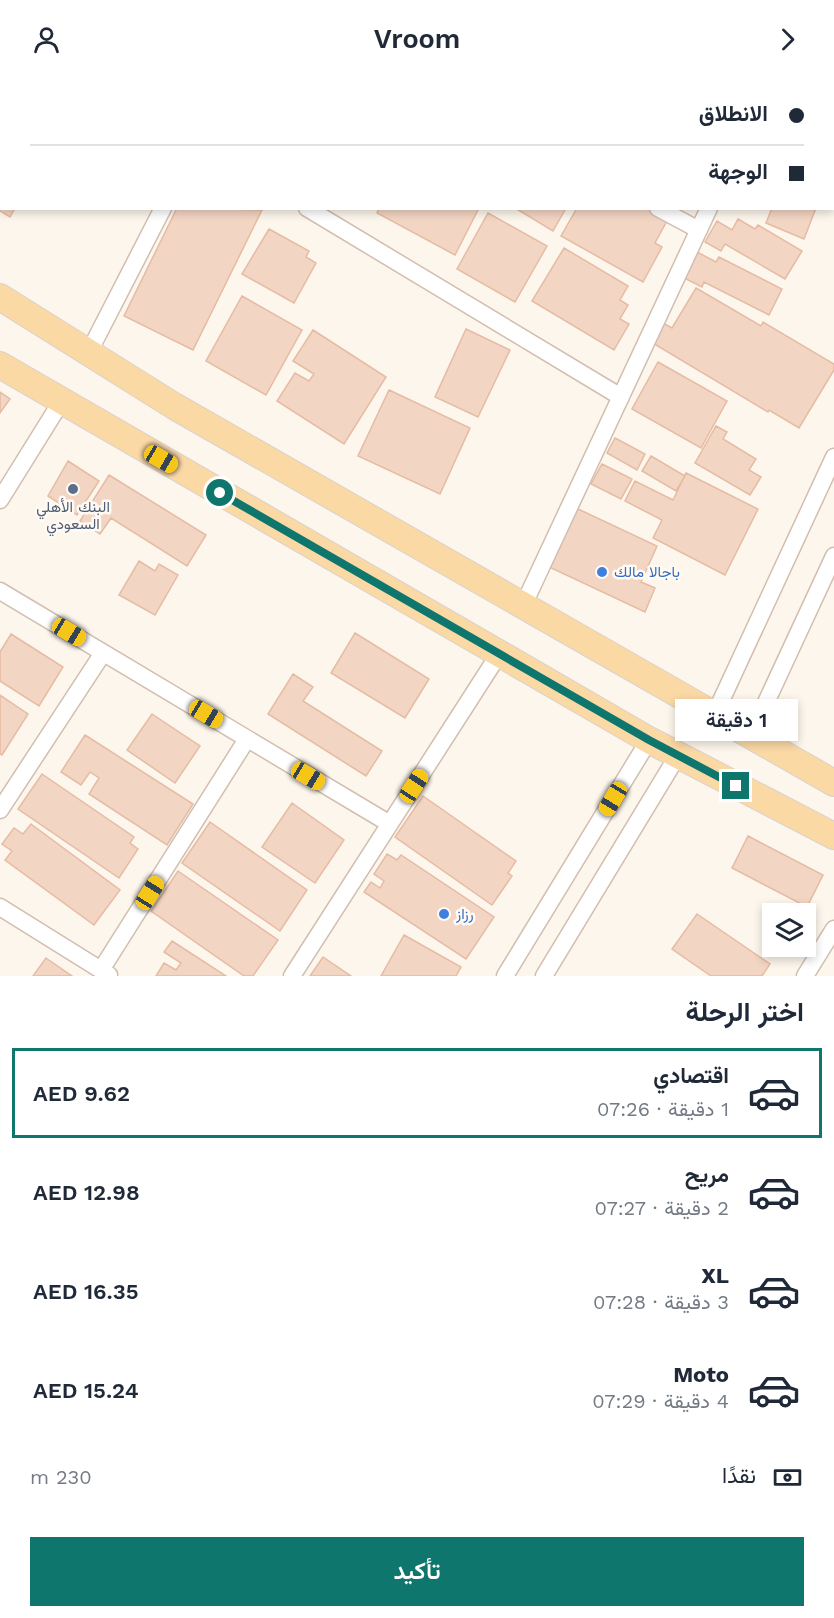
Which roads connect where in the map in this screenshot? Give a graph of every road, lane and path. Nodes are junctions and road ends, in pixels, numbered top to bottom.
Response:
1 (162, 210) edge
2 (310, 210) edge
3 (662, 210) edge
4 (708, 210) edge
5 (699, 230) junction
6 (0, 297) edge
7 (89, 352) junction
8 (0, 365) edge
9 (621, 397) junction
10 (61, 402) junction
11 (834, 457) edge
12 (0, 500) edge
13 (834, 556) edge
14 (0, 591) edge
15 (523, 606) junction
16 (103, 653) junction
17 (499, 654) junction
18 (714, 716) junction
19 (750, 736) junction
20 (247, 739) junction
21 (649, 740) junction
22 (678, 755) junction
23 (834, 783) edge
24 (0, 810) edge
25 (390, 824) junction
26 (834, 836) edge
27 (1, 910) edge
28 (834, 929) edge
29 (106, 973) edge
30 (292, 976) edge
31 (505, 976) edge
32 (544, 976) edge
33 (805, 976) edge

1 - 7 street
2 - 9 street
3 - 5 street
4 - 5 street
5 - 9 street
6 - 7 main road
7 - 15 main road
8 - 10 main road
9 - 15 street
10 - 12 street
10 - 17 main road
11 - 18 street
13 - 19 street
14 - 16 street
15 - 18 main road
16 - 20 street
16 - 24 street
17 - 21 main road
17 - 25 street
18 - 19 main road
19 - 23 main road
20 - 25 street
20 - 29 street
21 - 22 main road
21 - 31 street
22 - 26 main road
22 - 32 street
25 - 30 street
27 - 29 street
28 - 33 street

